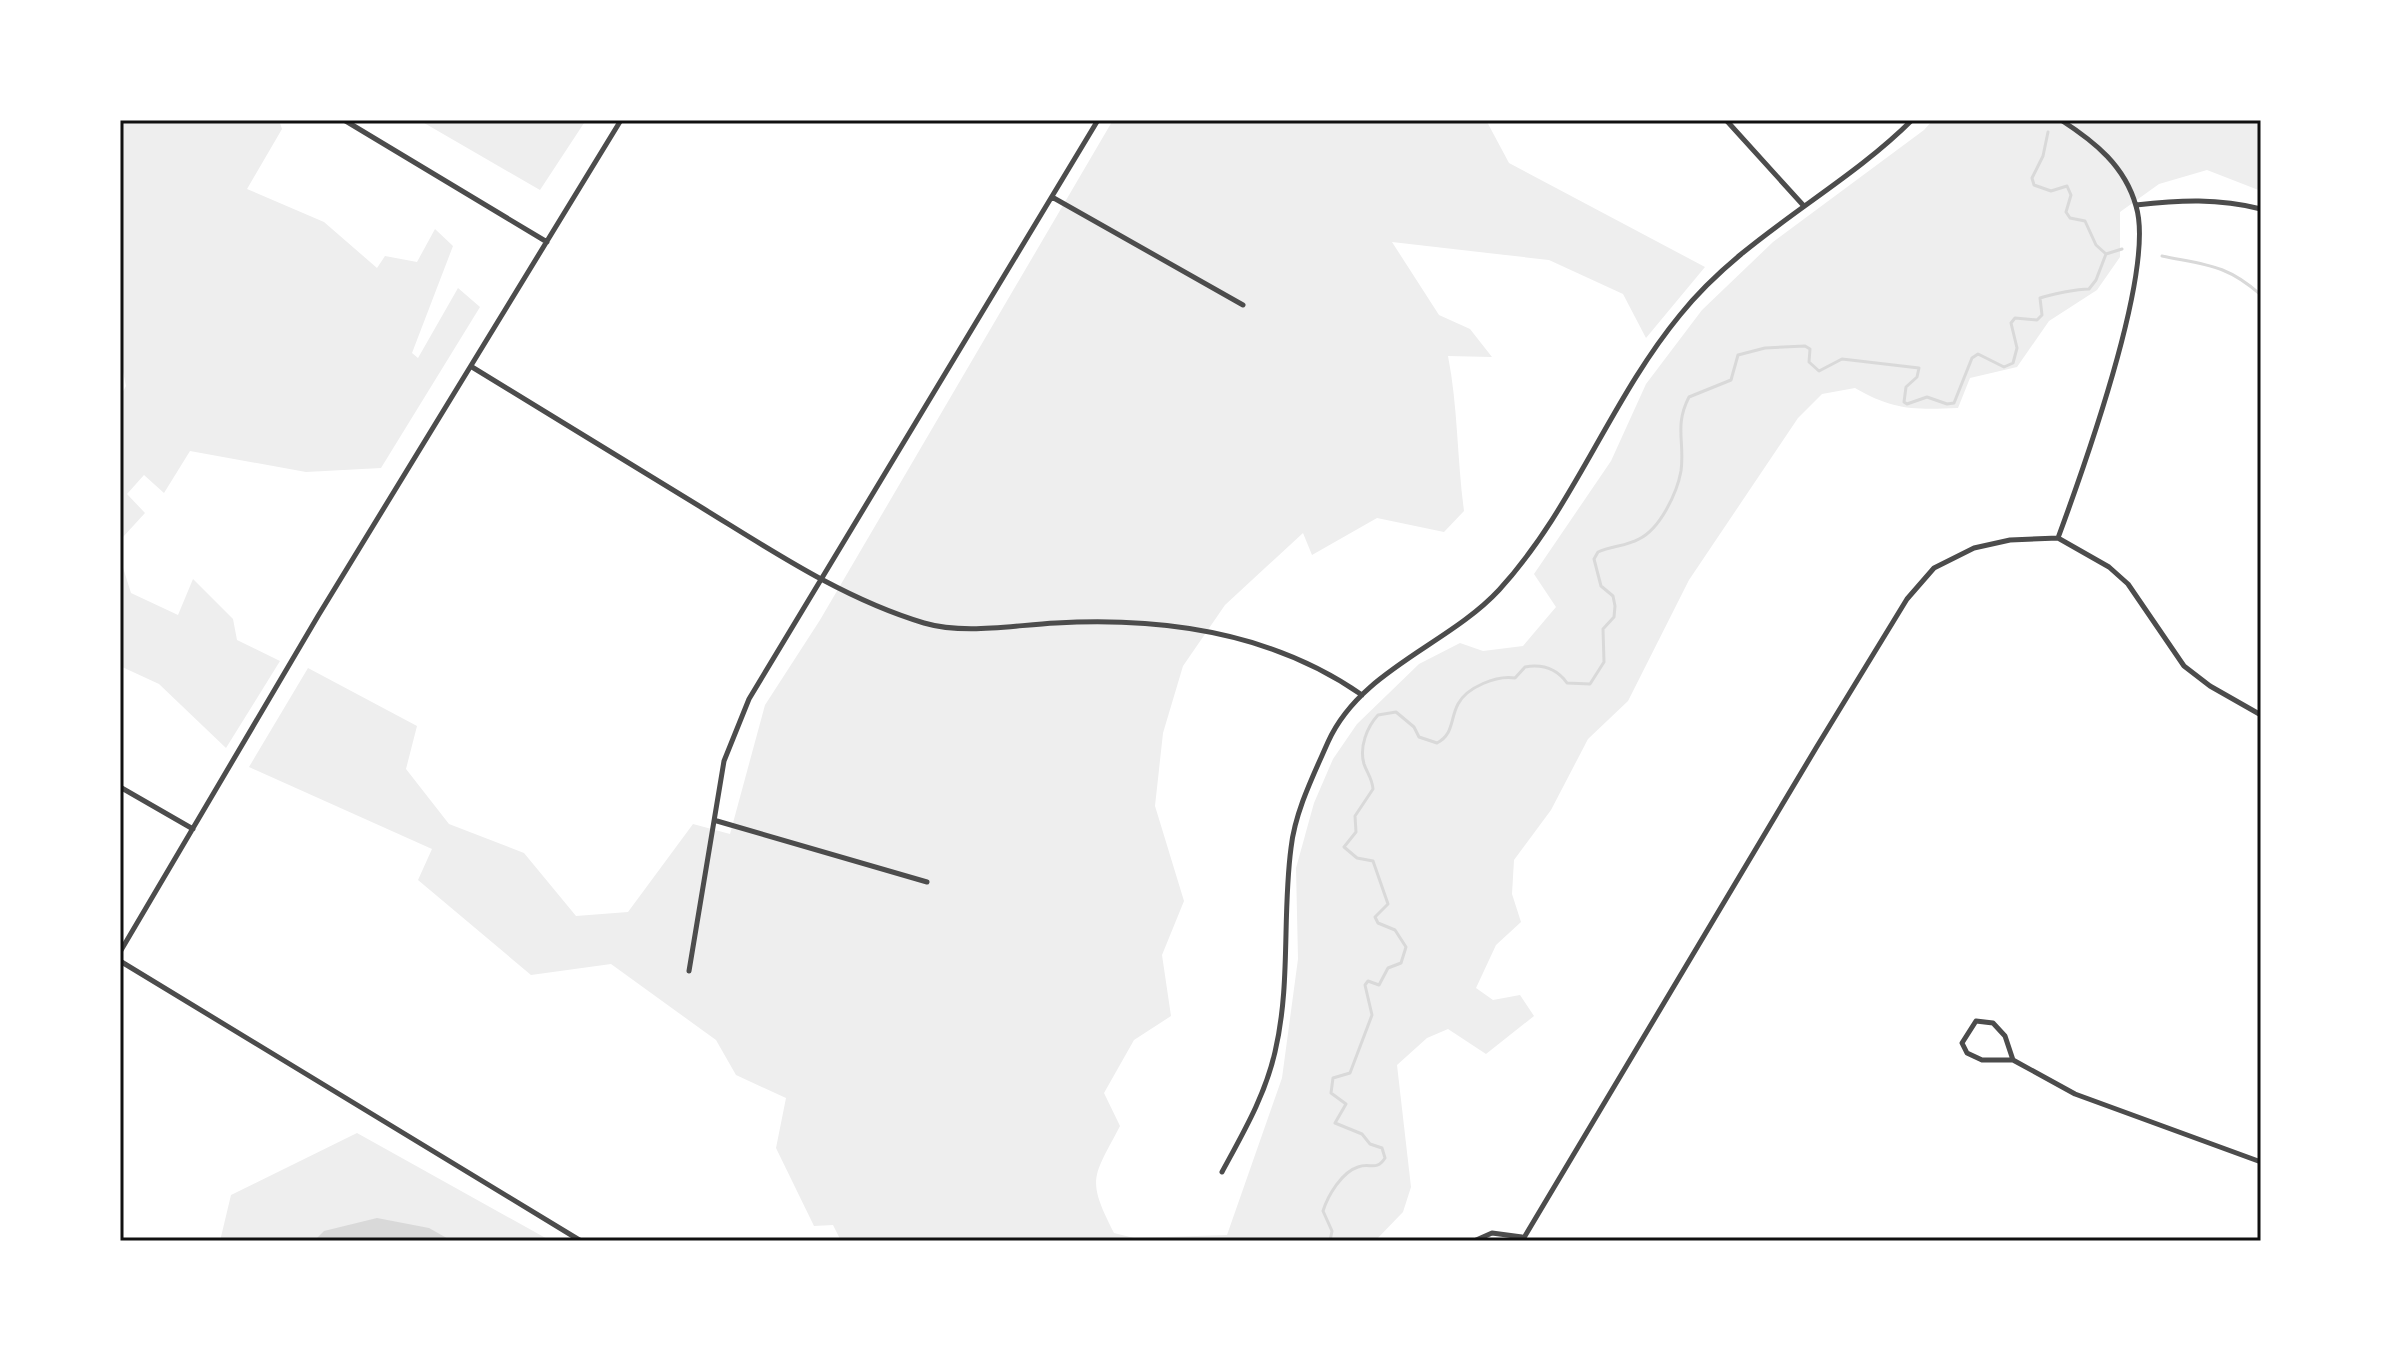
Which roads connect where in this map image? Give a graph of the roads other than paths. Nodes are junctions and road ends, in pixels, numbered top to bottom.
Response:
1 (344, 120) edge
2 (621, 120) edge
3 (1098, 120) edge
4 (1726, 120) edge
5 (1912, 120) edge
6 (2061, 120) edge
7 (1052, 197) junction
8 (1803, 205) junction
9 (2136, 205) junction
10 (2261, 209) edge
11 (547, 242) junction
12 (1243, 305) dead end
13 (472, 367) junction
14 (2058, 538) junction
15 (818, 579) junction
16 (1362, 695) junction
17 (2261, 715) edge
18 (120, 787) edge
19 (716, 821) junction
20 (193, 829) junction
21 (927, 882) dead end
22 (120, 952) edge
23 (120, 961) edge
24 (689, 971) dead end
25 (2013, 1060) junction
26 (2261, 1162) edge
27 (1222, 1172) dead end
28 (1522, 1239) edge
29 (581, 1241) edge
30 (1474, 1241) edge

1 - 11 street
2 - 11 street
3 - 7 street
4 - 8 street
5 - 8 street
6 - 9 street
7 - 12 street
7 - 15 street
8 - 16 street
9 - 10 street
9 - 14 street
11 - 13 street
13 - 15 street
13 - 20 street
14 - 17 street
14 - 28 street
15 - 16 street
15 - 19 street
16 - 27 street
18 - 20 street
19 - 21 street
19 - 24 street
20 - 22 street
23 - 29 street
25 - 25 street
25 - 26 street
28 - 30 street

